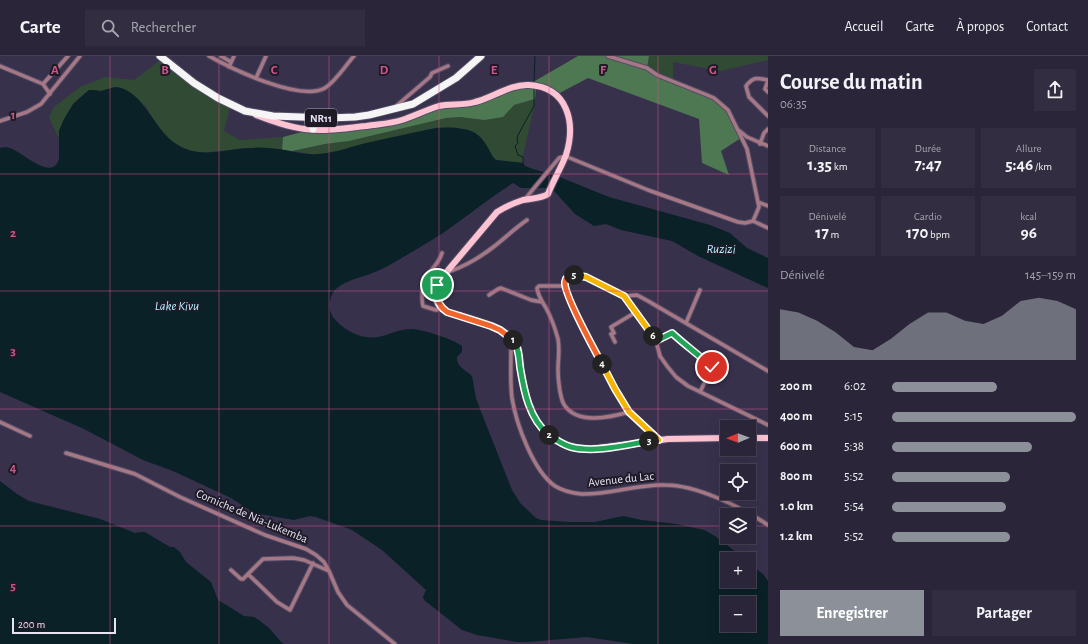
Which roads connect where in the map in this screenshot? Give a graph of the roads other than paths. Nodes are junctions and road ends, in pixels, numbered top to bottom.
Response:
1 (68, 56) edge
2 (80, 56) edge
3 (154, 56) edge
4 (209, 56) edge
5 (221, 56) edge
6 (234, 56) edge
7 (266, 56) edge
8 (354, 56) edge
9 (482, 56) edge
10 (608, 56) edge
11 (162, 57) edge
12 (231, 62) junction
13 (0, 66) edge
14 (448, 66) dead end
15 (229, 67) junction
16 (256, 78) junction
17 (768, 80) edge
18 (43, 84) junction
19 (768, 92) edge
20 (50, 94) junction
21 (245, 111) junction
22 (391, 111) junction
23 (768, 116) edge
24 (313, 118) junction
25 (0, 121) edge
26 (736, 128) junction
27 (313, 129) junction
28 (768, 129) edge
29 (760, 144) junction
30 (768, 146) edge
31 (566, 156) junction
32 (525, 200) junction
33 (758, 202) junction
34 (768, 206) edge
35 (527, 220) dead end
36 (753, 221) junction
37 (768, 228) edge
38 (442, 253) dead end
39 (445, 273) junction
40 (565, 286) junction
41 (700, 290) dead end
42 (488, 295) dead end
43 (624, 296) junction
44 (542, 302) junction
45 (442, 308) junction
46 (636, 312) junction
47 (686, 323) junction
48 (514, 341) junction
49 (656, 341) junction
50 (615, 342) dead end
51 (768, 371) edge
52 (700, 392) junction
53 (629, 412) junction
54 (0, 422) edge
55 (768, 425) edge
56 (30, 436) dead end
57 (720, 438) edge
58 (756, 438) edge
59 (768, 438) edge
60 (659, 440) junction
61 (66, 453) dead end
62 (768, 525) edge
63 (313, 563) junction
64 (231, 570) dead end
65 (329, 571) junction
66 (248, 574) junction
67 (395, 644) edge

1 - 18 street
2 - 20 street
3 - 11 street
4 - 15 street
5 - 12 street
6 - 12 street
7 - 16 street
8 - 16 street
9 - 22 highway, NR11
10 - 26 street
11 - 21 highway, NR11
12 - 15 street
13 - 18 street
14 - 22 street
15 - 16 street
17 - 19 street
17 - 23 street
18 - 20 street
20 - 25 street
21 - 24 highway, NR11
21 - 27 main road
22 - 24 highway, NR11
24 - 27 highway
26 - 29 street
26 - 33 street
27 - 31 main road
28 - 29 street
29 - 30 street
31 - 32 street
31 - 32 main road
31 - 36 street
32 - 39 main road
33 - 34 street
33 - 36 street
35 - 39 street
36 - 37 street
38 - 45 street
39 - 45 main road
40 - 43 street
40 - 44 street
40 - 53 street
41 - 47 street
42 - 44 street
43 - 46 street
43 - 47 street
44 - 53 street
45 - 48 main road
46 - 49 street
46 - 50 street
47 - 51 street
48 - 60 main road
48 - 62 street, Avenue du Lac
49 - 52 street
49 - 52 street
52 - 55 street
53 - 60 street
54 - 56 street
57 - 60 main road
58 - 59 main road
61 - 65 street, Corniche de Nia-Lukemba
63 - 65 street
63 - 66 street
63 - 66 street
64 - 66 street
65 - 67 street, Corniche de Nia-Lukemba

